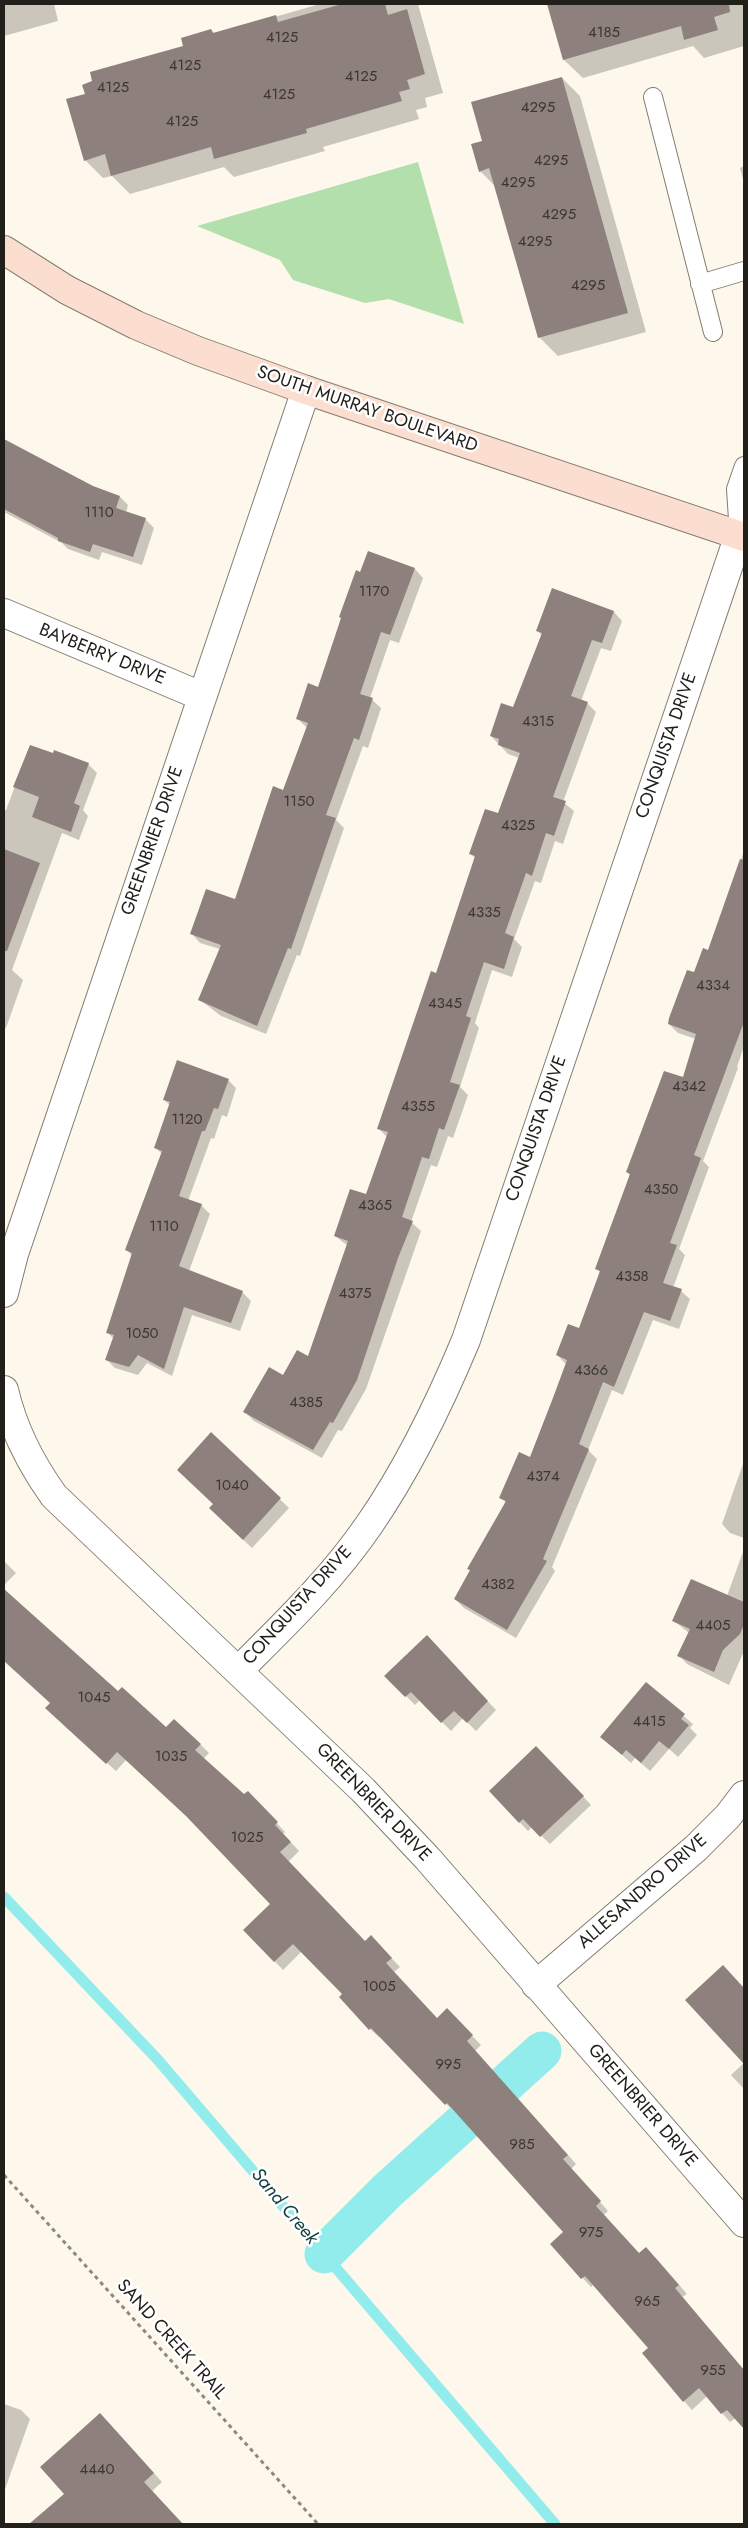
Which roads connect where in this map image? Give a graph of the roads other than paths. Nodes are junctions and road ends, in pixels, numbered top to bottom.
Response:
1 (654, 97) dead end
2 (4, 250) edge
3 (744, 271) edge
4 (700, 284) junction
5 (713, 332) dead end
6 (306, 390) junction
7 (744, 466) edge
8 (742, 534) edge
9 (4, 613) edge
10 (201, 696) junction
11 (4, 1293) edge
12 (4, 1390) edge
13 (239, 1670) junction
14 (744, 1796) edge
15 (536, 1985) junction
16 (744, 2223) edge

1 - 4 lane
2 - 6 main road, SOUTH MURRAY BOULEVARD
3 - 4 lane
4 - 5 lane
6 - 8 main road, SOUTH MURRAY BOULEVARD
6 - 10 street, GREENBRIER DRIVE
7 - 8 lane
8 - 13 street, CONQUISTA DRIVE
9 - 10 street, BAYBERRY DRIVE
10 - 11 street, GREENBRIER DRIVE
12 - 13 street, GREENBRIER DRIVE
13 - 15 street, GREENBRIER DRIVE
14 - 15 street, ALLESANDRO DRIVE
15 - 16 street, GREENBRIER DRIVE

